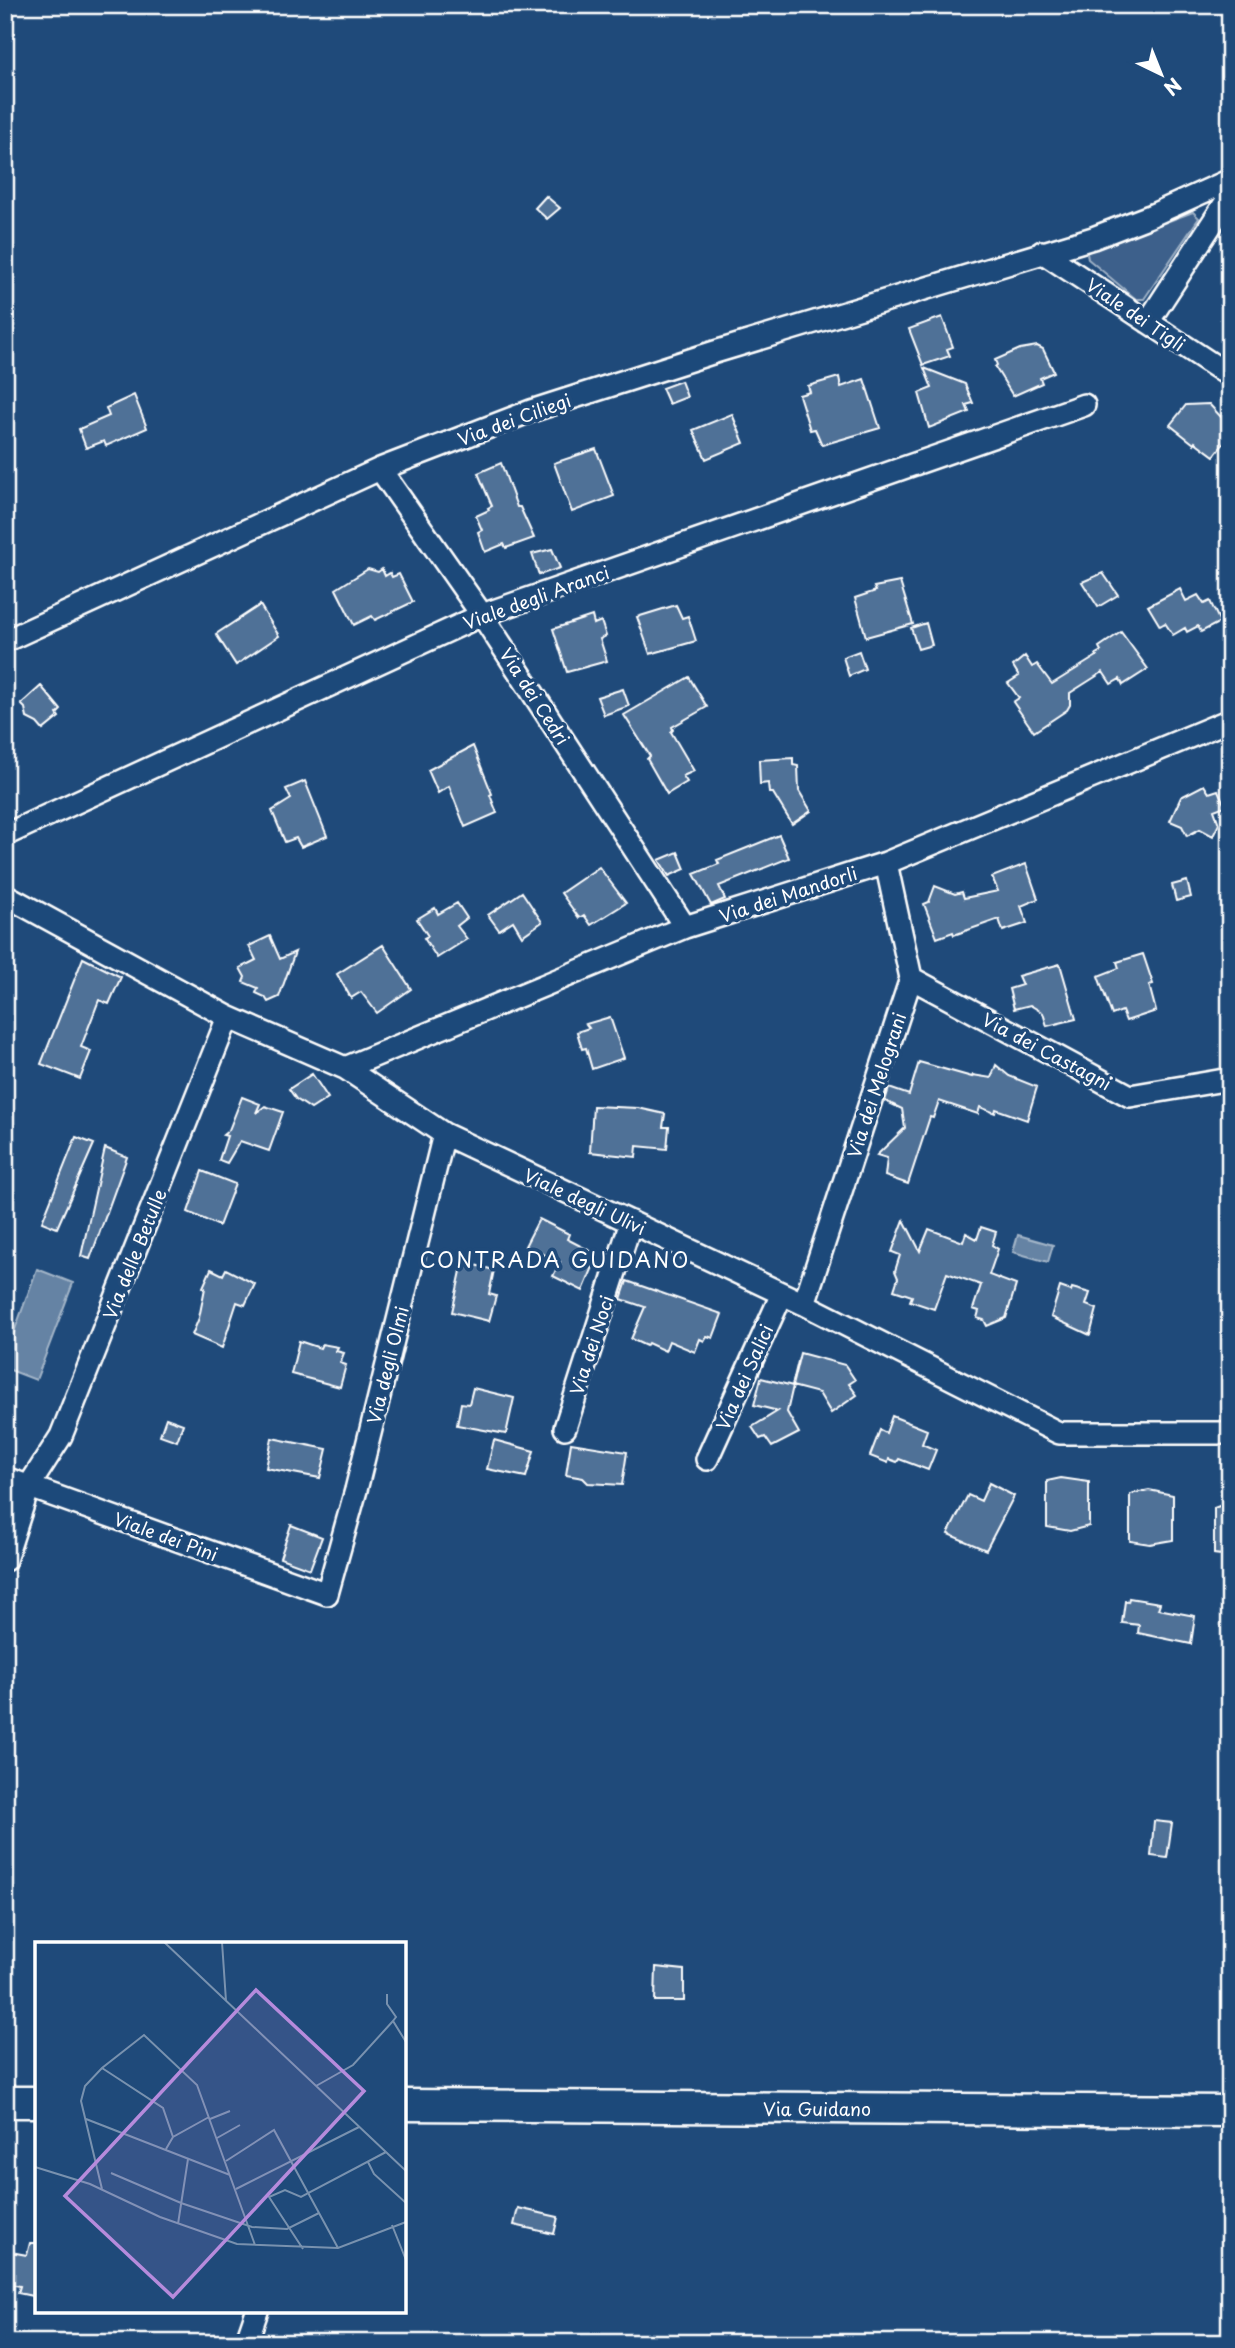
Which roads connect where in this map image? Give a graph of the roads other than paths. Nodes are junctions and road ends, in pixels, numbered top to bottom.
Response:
1 (1230, 180) edge
2 (1230, 196) edge
3 (1042, 252) junction
4 (1148, 322) junction
5 (1230, 376) edge
6 (1084, 405) dead end
7 (380, 469) junction
8 (482, 615) junction
9 (5, 641) edge
10 (1230, 720) edge
11 (5, 835) edge
12 (886, 863) junction
13 (5, 895) edge
14 (685, 927) junction
15 (911, 978) junction
16 (228, 1017) junction
17 (345, 1068) junction
18 (1230, 1079) edge
19 (444, 1134) junction
20 (631, 1222) junction
21 (782, 1294) junction
22 (804, 1304) junction
23 (565, 1428) dead end
24 (1230, 1433) edge
25 (707, 1459) dead end
26 (5, 1478) edge
27 (29, 1486) junction
28 (5, 1560) edge
29 (327, 1594) joint
30 (5, 2102) edge
31 (35, 2102) edge
32 (406, 2105) edge
33 (1230, 2110) edge
34 (256, 2313) edge
35 (246, 2343) edge

1 - 3 street, Via dei Ciliegi
2 - 4 street
3 - 4 street, Viale dei Tigli
3 - 7 street, Via dei Ciliegi
4 - 5 street, Viale dei Tigli
6 - 8 street, Viale degli Aranci
7 - 8 street, Via dei Cedri
7 - 9 street, Via dei Ciliegi
8 - 11 street, Viale degli Aranci
8 - 14 street, Via dei Cedri
10 - 12 street, Via dei Mandorli
12 - 14 street, Via dei Mandorli
12 - 15 street
13 - 16 street, Viale degli Ulivi
14 - 17 street, Via dei Mandorli
15 - 18 street, Via dei Castagni
15 - 22 street, Via dei Melograni
16 - 17 street, Viale degli Ulivi
16 - 27 street, Via delle Betulle
17 - 19 street, Viale degli Ulivi
19 - 20 street, Viale degli Ulivi
19 - 29 street, Via degli Olmi
20 - 21 street, Viale degli Ulivi
20 - 23 street, Via dei Noci
21 - 22 street, Viale degli Ulivi
21 - 25 street, Via dei Salici
22 - 24 street, Viale degli Ulivi
26 - 27 street, Viale dei Pini
27 - 28 street, Via delle Betulle
27 - 29 street, Viale dei Pini
30 - 31 main road
32 - 33 main road, Via Guidano
34 - 35 street

